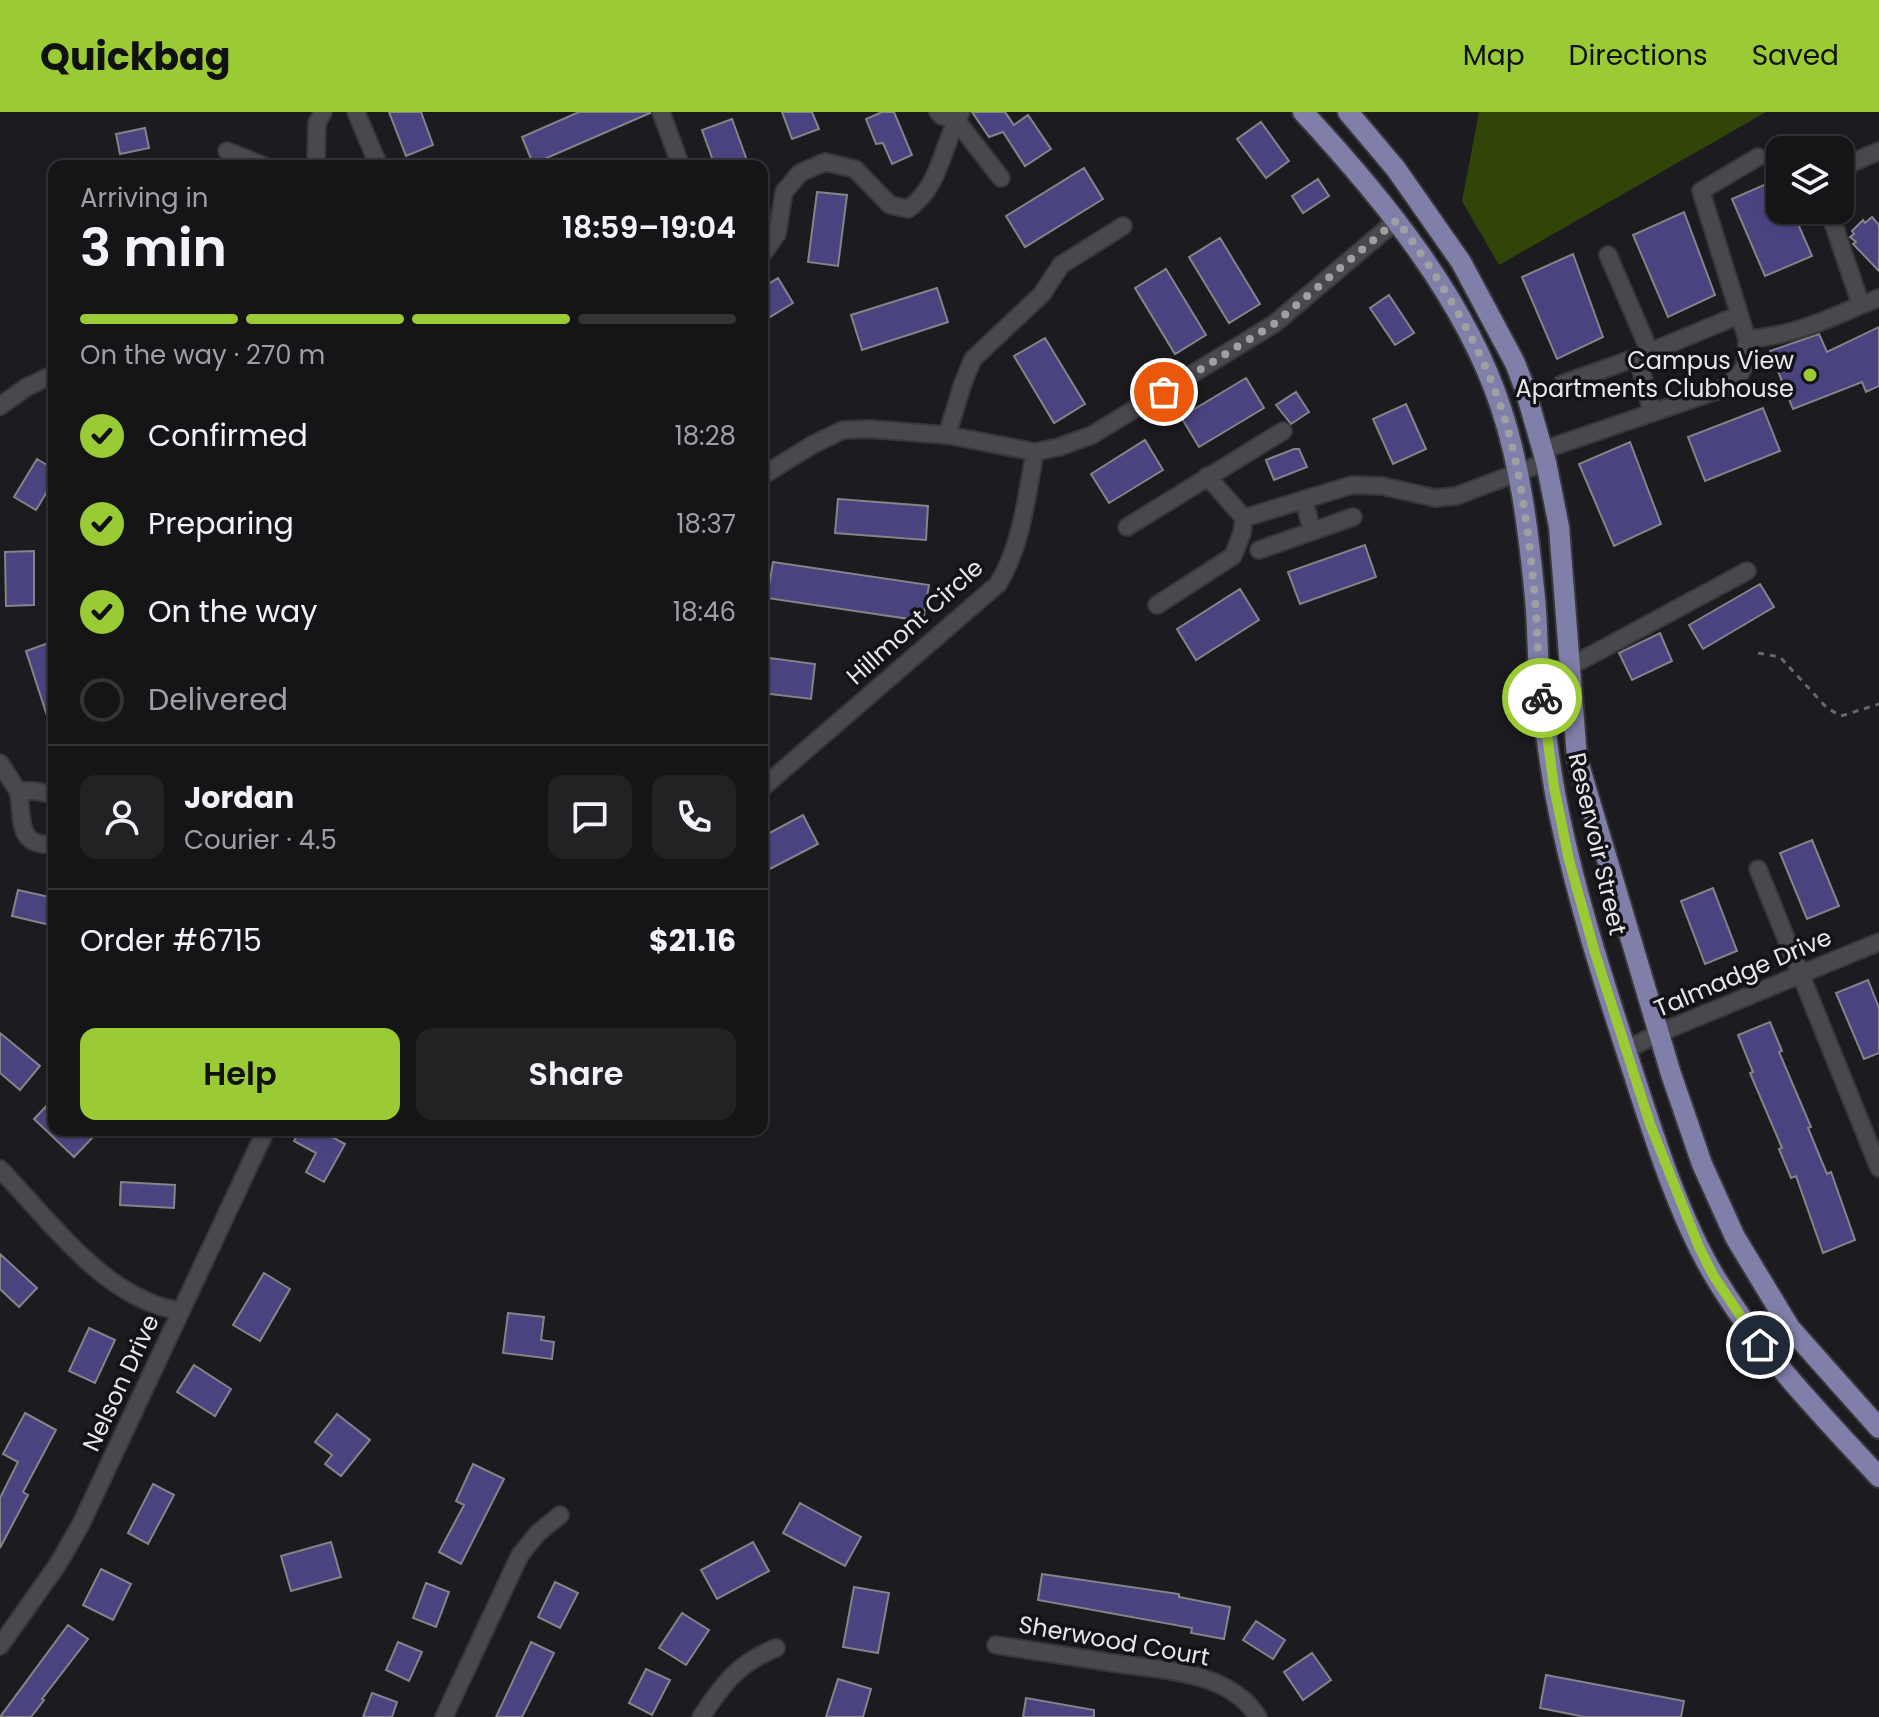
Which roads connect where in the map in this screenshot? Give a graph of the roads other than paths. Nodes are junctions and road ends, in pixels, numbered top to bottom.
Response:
1 (323, 112) edge
2 (356, 112) edge
3 (661, 112) edge
4 (938, 112) edge
5 (1303, 112) edge
6 (1348, 112) edge
7 (959, 116) edge
8 (227, 151) dead end
9 (1879, 151) edge
10 (1758, 157) dead end
11 (249, 160) edge
12 (316, 160) edge
13 (376, 160) edge
14 (679, 160) edge
15 (1854, 162) edge
16 (1001, 178) dead end
17 (1397, 220) junction
18 (1833, 224) edge
19 (1123, 226) dead end
20 (768, 247) edge
21 (1608, 255) dead end
22 (1879, 298) edge
23 (1861, 305) junction
24 (1739, 315) junction
25 (1747, 339) junction
26 (1644, 354) junction
27 (48, 377) edge
28 (1562, 384) dead end
29 (0, 406) edge
30 (1652, 413) junction
31 (1283, 431) dead end
32 (947, 435) junction
33 (1035, 452) junction
34 (1545, 456) junction
35 (768, 472) edge
36 (1517, 472) junction
37 (1207, 476) junction
38 (1304, 499) junction
39 (1353, 517) dead end
40 (1244, 518) junction
41 (1127, 527) dead end
42 (1312, 531) junction
43 (1259, 550) dead end
44 (1747, 571) dead end
45 (1157, 605) dead end
46 (1569, 667) junction
47 (0, 763) edge
48 (768, 783) edge
49 (18, 791) junction
50 (48, 794) edge
51 (48, 844) edge
52 (1758, 869) dead end
53 (1879, 942) edge
54 (1801, 975) junction
55 (1659, 1033) junction
56 (1626, 1050) junction
57 (263, 1136) edge
58 (1879, 1168) edge
59 (0, 1169) edge
60 (181, 1311) junction
61 (1879, 1428) edge
62 (1879, 1477) edge
63 (560, 1515) dead end
64 (996, 1645) dead end
65 (0, 1646) edge
66 (776, 1648) dead end
67 (444, 1717) edge
68 (701, 1717) edge
69 (1258, 1717) edge

1 - 12 street
2 - 13 street
3 - 14 street
4 - 7 street
5 - 17 main road, Reservoir Street
6 - 34 main road, Reservoir Street
7 - 16 street
7 - 20 street
8 - 11 street
9 - 15 street
10 - 24 street
17 - 33 street
17 - 36 main road, Reservoir Street
18 - 23 street
19 - 32 street
21 - 26 street
22 - 23 street
23 - 25 street
24 - 25 street
24 - 26 street
25 - 30 street
26 - 28 street
26 - 30 street
27 - 29 street
30 - 34 street
31 - 37 street
32 - 33 street
32 - 35 street
33 - 48 street, Hillmont Circle
34 - 36 street
34 - 46 main road, Reservoir Street
36 - 38 street
36 - 56 main road, Reservoir Street
37 - 40 street
37 - 41 street
38 - 40 street
38 - 42 street
39 - 42 street
40 - 45 street
42 - 43 street
44 - 46 street
46 - 55 main road, Reservoir Street
47 - 49 street
49 - 50 street
49 - 51 street
52 - 54 street
53 - 54 street, Talmadge Drive
54 - 55 street, Talmadge Drive
54 - 58 street
55 - 56 street, Talmadge Drive
55 - 61 main road, Reservoir Street
56 - 62 main road, Reservoir Street
57 - 60 street, Nelson Drive
59 - 60 street
60 - 65 street, Nelson Drive
63 - 67 street
64 - 69 street, Sherwood Court
66 - 68 street

